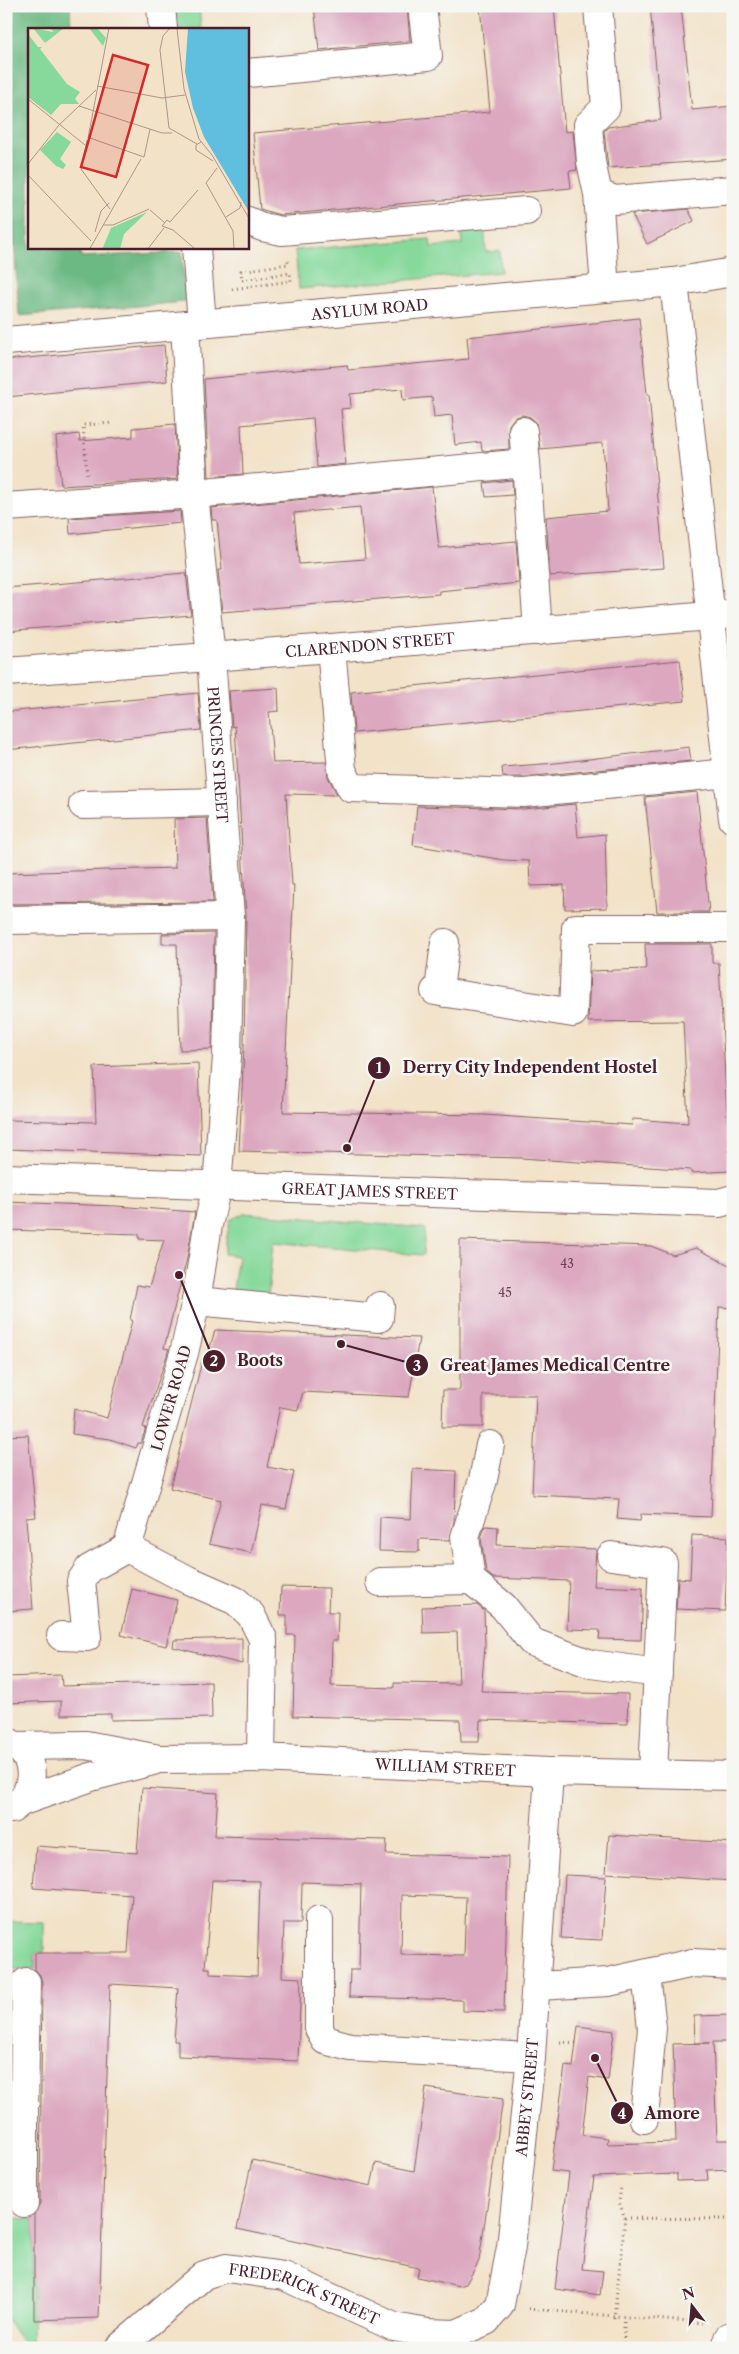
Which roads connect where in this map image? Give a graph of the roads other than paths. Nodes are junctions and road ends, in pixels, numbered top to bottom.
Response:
1 (161, 6) edge
2 (422, 6) edge
3 (598, 6) edge
4 (163, 28) edge
5 (249, 73) edge
6 (733, 190) edge
7 (598, 194) junction
8 (526, 211) dead end
9 (249, 221) edge
10 (196, 249) edge
11 (733, 272) edge
12 (674, 282) junction
13 (605, 288) junction
14 (194, 324) junction
15 (6, 341) edge
16 (525, 448) junction
17 (443, 456) dead end
18 (194, 494) junction
19 (6, 507) edge
20 (722, 615) edge
21 (538, 631) junction
22 (331, 648) junction
23 (211, 657) junction
24 (6, 672) edge
25 (728, 773) junction
26 (222, 802) junction
27 (83, 805) dead end
28 (733, 819) edge
29 (230, 916) junction
30 (6, 920) edge
31 (733, 928) edge
32 (446, 943) dead end
33 (6, 1178) edge
34 (217, 1186) junction
35 (733, 1199) edge
36 (196, 1301) junction
37 (380, 1306) dead end
38 (490, 1445) dead end
39 (127, 1548) junction
40 (611, 1556) dead end
41 (471, 1580) junction
42 (380, 1582) dead end
43 (61, 1636) dead end
44 (658, 1672) junction
45 (11, 1743) edge
46 (261, 1758) junction
47 (159, 1759) junction
48 (549, 1772) junction
49 (653, 1773) junction
50 (733, 1776) edge
51 (11, 1810) edge
52 (319, 1920) dead end
53 (733, 1965) edge
54 (646, 1974) junction
55 (26, 1982) dead end
56 (537, 1986) junction
57 (531, 2057) junction
58 (15, 2113) edge
59 (644, 2119) dead end
60 (24, 2203) dead end
61 (392, 2338) edge
62 (733, 2338) edge
63 (119, 2348) edge
64 (728, 2348) edge

1 - 4 street
2 - 5 street
3 - 7 street
6 - 7 street
7 - 13 street
8 - 9 street
10 - 14 street, PRINCES STREET
11 - 12 street, ASYLUM ROAD
12 - 13 street, ASYLUM ROAD
12 - 20 street
13 - 14 street, ASYLUM ROAD
14 - 15 street, ASYLUM ROAD
14 - 18 street, PRINCES STREET
16 - 17 street
16 - 18 street
16 - 21 street
18 - 19 street
18 - 23 street, PRINCES STREET
20 - 21 street, CLARENDON STREET
20 - 25 street
21 - 22 street, CLARENDON STREET
22 - 23 street, CLARENDON STREET
22 - 25 street
23 - 24 street, CLARENDON STREET
23 - 26 street, PRINCES STREET
25 - 28 street
26 - 27 street
26 - 29 street, PRINCES STREET
29 - 30 street
29 - 34 street, PRINCES STREET
31 - 32 street
33 - 34 street, GREAT JAMES STREET
34 - 35 street, GREAT JAMES STREET
34 - 36 street, LOWER ROAD
36 - 37 street
36 - 39 street, LOWER ROAD
38 - 41 street
39 - 43 street
39 - 46 street
40 - 44 street
41 - 42 street
41 - 44 street
44 - 49 street
45 - 47 street, WILLIAM STREET
45 - 51 street
46 - 47 street, WILLIAM STREET
46 - 48 street, WILLIAM STREET
47 - 51 street, WILLIAM STREET
48 - 49 street, WILLIAM STREET
48 - 56 street, ABBEY STREET
49 - 50 street, WILLIAM STREET
52 - 57 street
53 - 54 street
54 - 56 street
54 - 59 street
55 - 58 street
56 - 57 street, ABBEY STREET
57 - 61 street, ABBEY STREET
58 - 60 street
61 - 63 street, FREDERICK STREET
62 - 64 street

